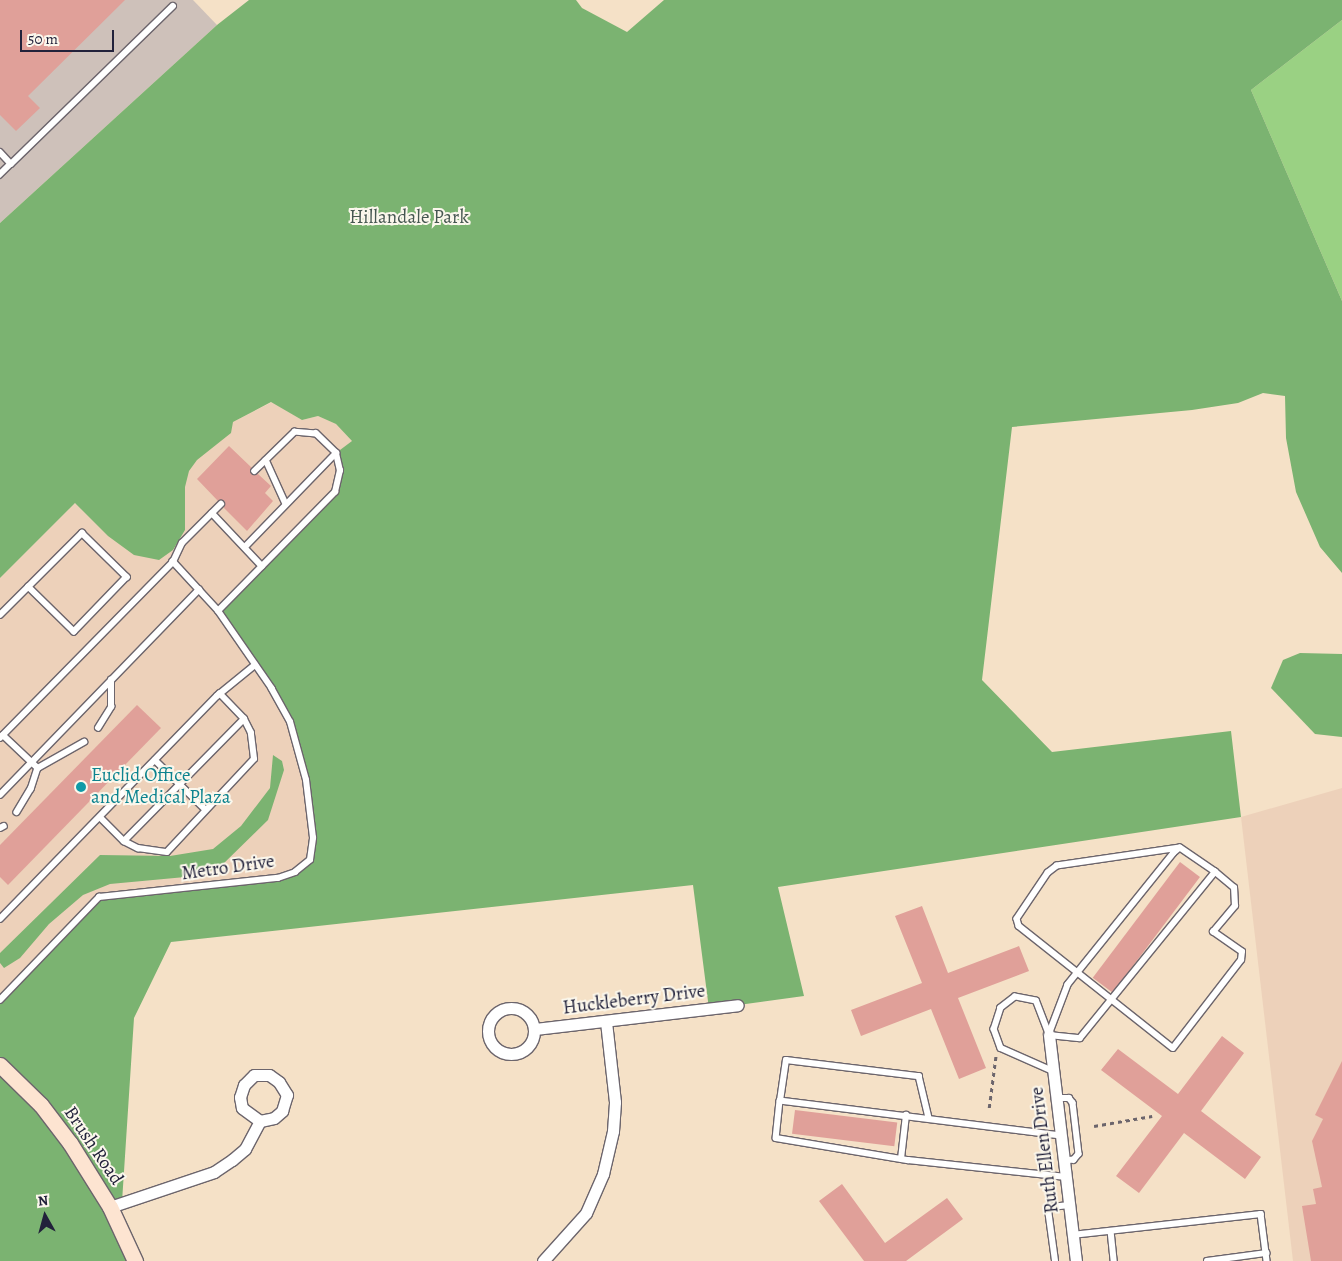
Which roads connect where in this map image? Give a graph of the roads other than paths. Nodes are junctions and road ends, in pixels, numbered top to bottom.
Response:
1 (173, 6) dead end
2 (0, 152) edge
3 (11, 164) junction
4 (0, 175) edge
5 (336, 452) junction
6 (266, 460) junction
7 (255, 471) dead end
8 (221, 504) dead end
9 (286, 504) junction
10 (212, 513) junction
11 (245, 547) junction
12 (173, 562) junction
13 (262, 566) junction
14 (28, 587) junction
15 (199, 590) junction
16 (218, 611) junction
17 (0, 615) edge
18 (255, 665) junction
19 (111, 680) junction
20 (220, 694) junction
21 (244, 719) junction
22 (98, 728) dead end
23 (2, 736) edge
24 (84, 742) dead end
25 (155, 760) junction
26 (32, 762) junction
27 (38, 768) junction
28 (180, 785) junction
29 (0, 795) edge
30 (206, 810) junction
31 (17, 812) dead end
32 (100, 817) junction
33 (124, 841) junction
34 (1180, 848) junction
35 (1215, 872) junction
36 (0, 919) edge
37 (1078, 974) junction
38 (0, 988) edge
39 (7, 993) junction
40 (1112, 999) junction
41 (0, 1000) edge
42 (738, 1005) dead end
43 (606, 1022) junction
44 (535, 1029) junction
45 (1049, 1035) junction
46 (0, 1065) edge
47 (1053, 1071) junction
48 (1056, 1098) junction
49 (780, 1101) junction
50 (906, 1115) junction
51 (929, 1118) junction
52 (260, 1121) junction
53 (1061, 1136) junction
54 (901, 1159) junction
55 (1064, 1161) junction
56 (1066, 1177) junction
57 (1069, 1205) junction
58 (110, 1207) junction
59 (1111, 1231) junction
60 (1072, 1235) junction
61 (1266, 1253) junction
62 (135, 1261) edge
63 (543, 1261) edge
64 (1055, 1261) edge
65 (1076, 1261) edge
66 (1114, 1261) edge
67 (1207, 1261) edge
68 (1267, 1261) edge

1 - 3 lane
2 - 3 lane
3 - 4 lane
5 - 6 lane
5 - 9 lane
5 - 13 lane
6 - 7 lane
6 - 9 lane
8 - 10 lane
9 - 11 lane
10 - 11 lane
10 - 12 lane
11 - 13 lane
12 - 15 lane, Metro Drive
12 - 23 lane
13 - 16 lane
14 - 14 lane
14 - 17 lane
15 - 16 lane, Metro Drive
15 - 19 lane
16 - 18 lane, Metro Drive
18 - 20 lane
18 - 39 lane, Metro Drive
19 - 22 lane
19 - 26 lane
20 - 21 lane
20 - 25 lane
21 - 28 lane
21 - 30 lane
23 - 26 lane
24 - 27 lane
25 - 28 lane
25 - 32 lane
26 - 27 lane
26 - 29 lane
27 - 31 lane
28 - 30 lane
28 - 33 lane
30 - 33 lane
32 - 33 lane
32 - 36 lane
34 - 35 lane
34 - 37 lane
34 - 37 lane
35 - 40 lane
35 - 40 lane
37 - 40 lane
37 - 45 lane
38 - 39 lane
39 - 41 lane, Metro Drive
40 - 45 lane
42 - 43 street, Huckleberry Drive
43 - 44 street, Huckleberry Drive
43 - 63 street
44 - 44 street
45 - 47 street, Ruth Ellen Drive
45 - 47 lane
46 - 58 street, Brush Road
47 - 48 street, Ruth Ellen Drive
48 - 53 street, Ruth Ellen Drive
48 - 55 lane
49 - 50 lane
49 - 51 lane
49 - 54 lane
50 - 51 lane
50 - 54 lane
51 - 53 lane
52 - 52 street
52 - 58 street
53 - 55 street, Ruth Ellen Drive
54 - 56 lane
55 - 56 street, Ruth Ellen Drive
56 - 57 street, Ruth Ellen Drive
57 - 60 street, Ruth Ellen Drive
57 - 64 lane
58 - 62 street, Brush Road
59 - 60 lane
59 - 61 lane
59 - 66 lane
60 - 65 street, Ruth Ellen Drive
61 - 67 lane
61 - 68 lane

